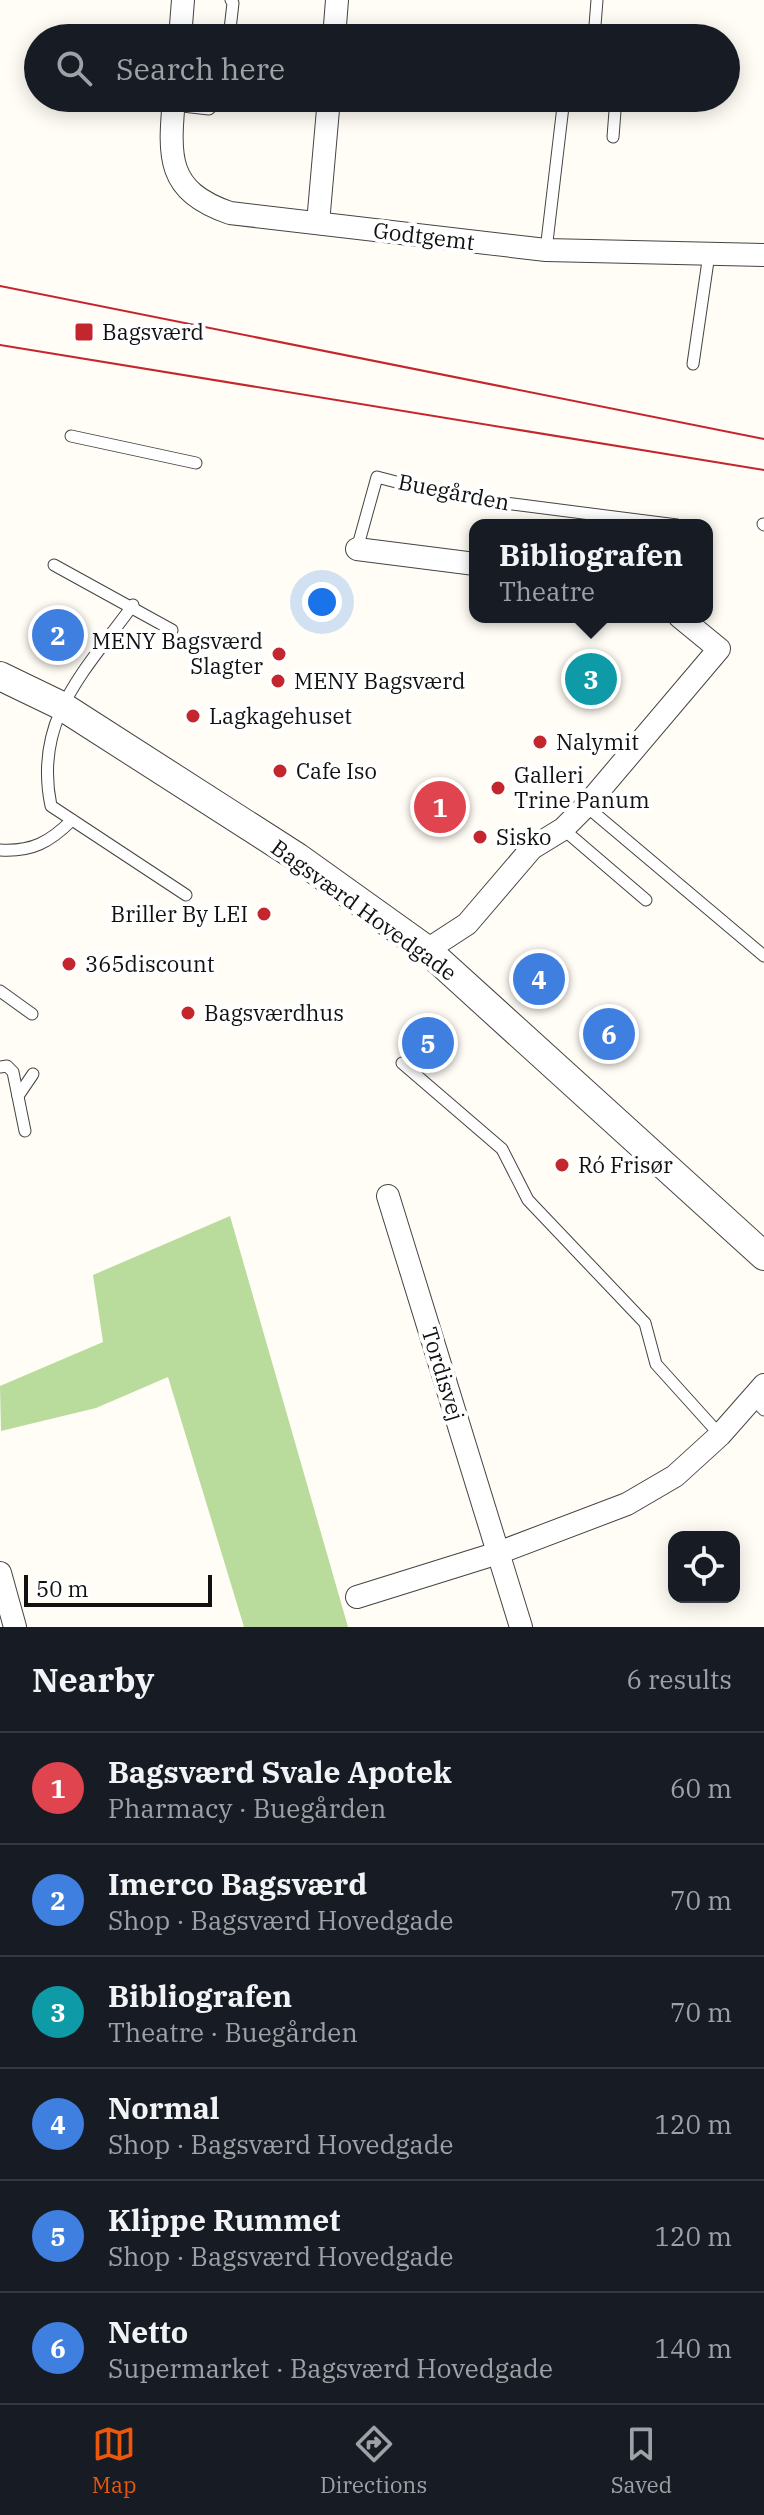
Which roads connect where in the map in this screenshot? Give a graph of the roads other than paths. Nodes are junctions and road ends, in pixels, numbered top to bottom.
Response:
1 (183, 0) edge
2 (231, 0) edge
3 (337, 0) edge
4 (597, 0) edge
5 (181, 24) edge
6 (231, 24) edge
7 (335, 24) edge
8 (595, 24) edge
9 (173, 112) edge
10 (328, 112) edge
11 (562, 112) edge
12 (615, 112) edge
13 (613, 137) dead end
14 (318, 223) junction
15 (546, 250) junction
16 (709, 254) junction
17 (764, 255) edge
18 (693, 364) dead end
19 (71, 436) dead end
20 (196, 463) dead end
21 (630, 519) edge
22 (357, 549) joint
23 (469, 563) edge
24 (54, 565) dead end
25 (133, 605) junction
26 (687, 623) edge
27 (172, 630) dead end
28 (0, 676) edge
29 (60, 705) junction
30 (586, 806) junction
31 (72, 820) junction
32 (563, 829) junction
33 (0, 850) edge
34 (186, 895) dead end
35 (646, 900) dead end
36 (427, 950) junction
37 (764, 956) edge
38 (0, 991) edge
39 (32, 1014) dead end
40 (402, 1063) dead end
41 (0, 1067) edge
42 (33, 1074) dead end
43 (18, 1096) junction
44 (25, 1131) dead end
45 (388, 1196) dead end
46 (764, 1256) edge
47 (760, 1398) edge
48 (720, 1435) junction
49 (498, 1553) junction
50 (0, 1573) edge
51 (357, 1597) dead end
52 (15, 1627) edge
53 (521, 1627) edge

1 - 5 street
2 - 6 lane
3 - 7 street
4 - 8 lane
9 - 14 street, Godtgemt
10 - 14 street
11 - 15 lane
12 - 13 lane
14 - 15 street, Godtgemt
15 - 16 street, Godtgemt
16 - 17 street, Godtgemt
16 - 18 lane
19 - 20 lane
21 - 22 lane, Buegården
22 - 23 street, Buegården
24 - 25 lane
25 - 27 lane
25 - 29 lane
26 - 30 street
28 - 29 street, Bagsværd Hovedgade
29 - 31 lane
29 - 36 street, Bagsværd Hovedgade
30 - 32 street
30 - 37 lane
31 - 33 lane
31 - 34 lane
32 - 35 lane
32 - 36 street
36 - 46 street, Bagsværd Hovedgade
38 - 39 lane
40 - 48 lane
41 - 43 lane
42 - 43 lane
43 - 44 lane
45 - 49 street, Tordisvej
47 - 48 street
48 - 49 street
49 - 51 street
49 - 53 street, Tordisvej
50 - 52 street

